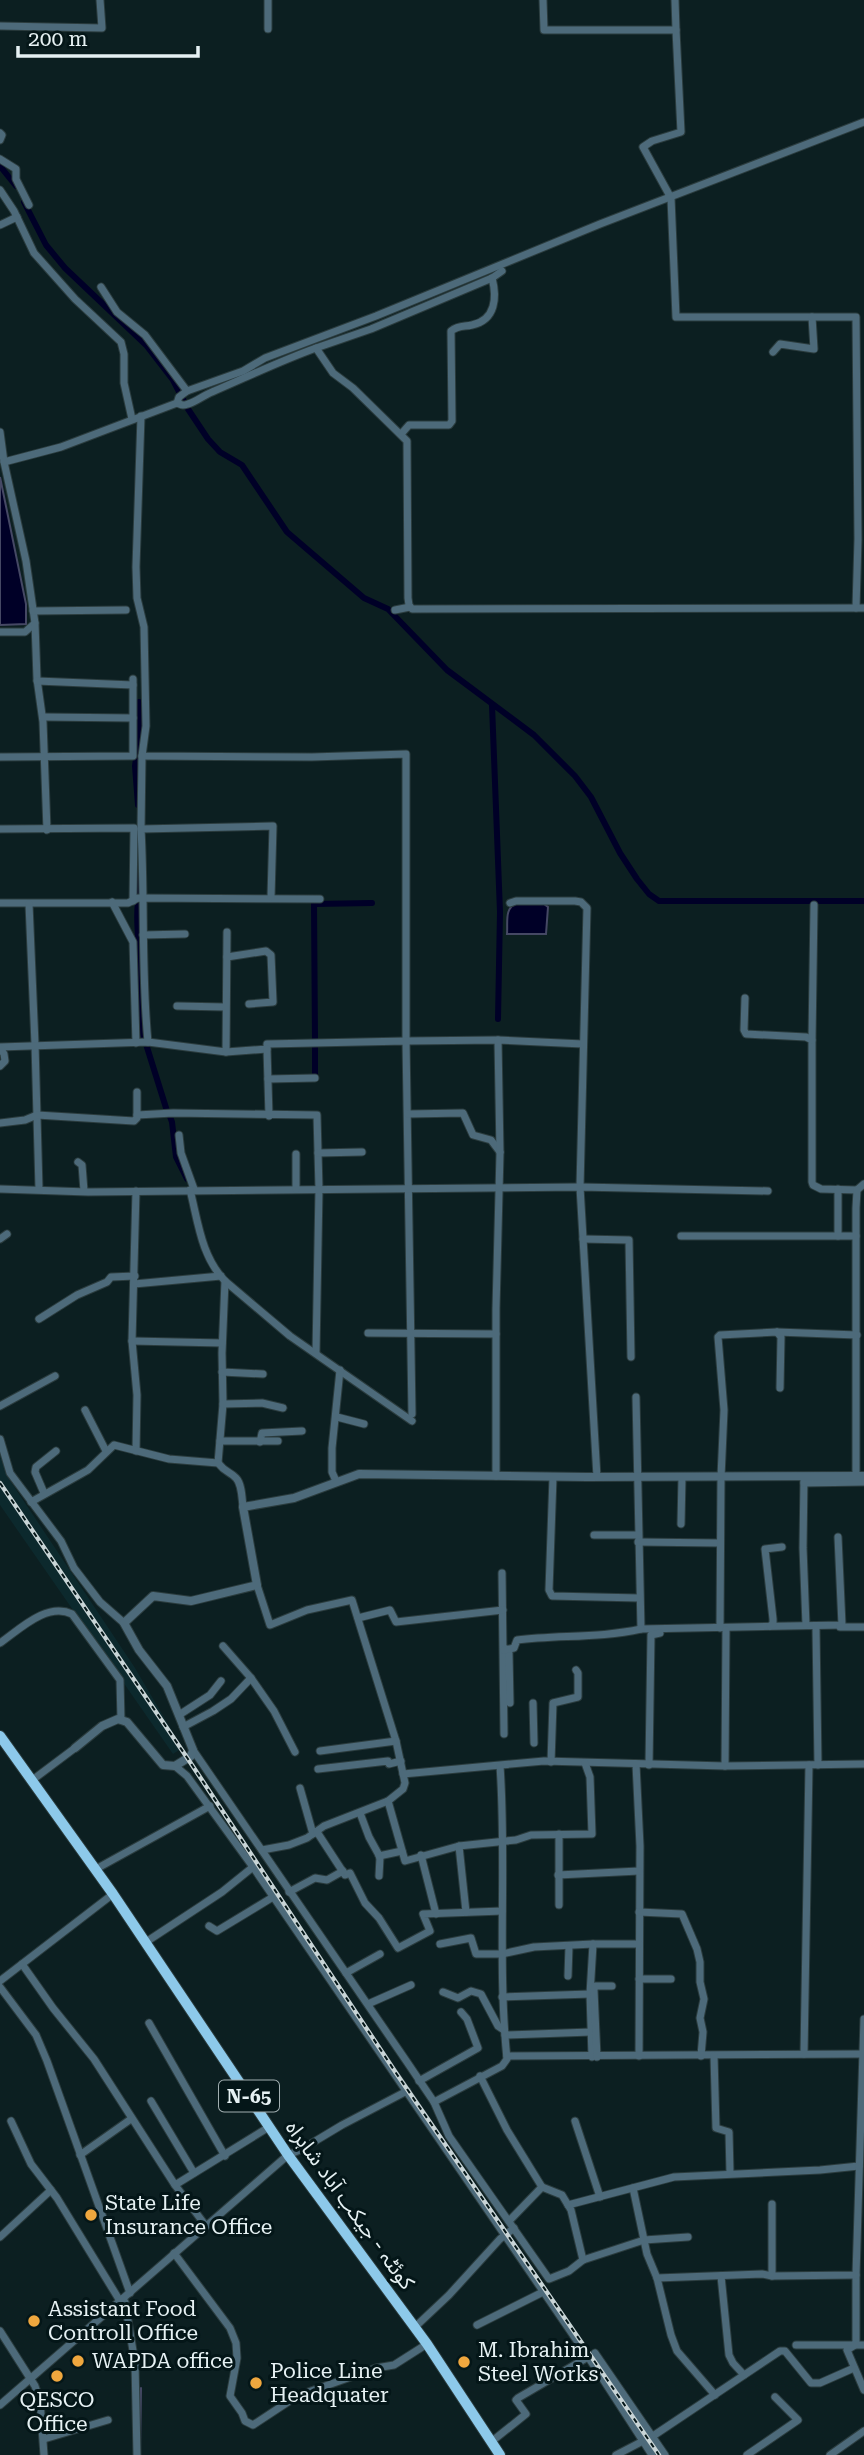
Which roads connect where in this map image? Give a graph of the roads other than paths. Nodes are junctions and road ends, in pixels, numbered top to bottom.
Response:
1 (100, 0) edge
2 (268, 0) edge
3 (543, 0) edge
4 (675, 0) edge
5 (0, 26) edge
6 (268, 29) dead end
7 (676, 30) junction
8 (864, 122) edge
9 (0, 133) edge
10 (0, 140) edge
11 (0, 159) edge
12 (0, 190) edge
13 (671, 198) junction
14 (29, 205) dead end
15 (17, 217) junction
16 (0, 225) edge
17 (502, 271) dead end
18 (492, 278) junction
19 (102, 287) dead end
20 (813, 317) junction
21 (316, 348) junction
22 (773, 352) dead end
23 (184, 399) junction
24 (141, 416) junction
25 (132, 419) junction
26 (0, 432) edge
27 (402, 433) junction
28 (4, 462) junction
29 (410, 607) junction
30 (860, 608) edge
31 (125, 610) dead end
32 (395, 610) dead end
33 (33, 611) junction
34 (35, 623) junction
35 (0, 632) edge
36 (37, 681) junction
37 (43, 717) junction
38 (133, 718) junction
39 (45, 756) junction
40 (142, 756) junction
41 (0, 757) edge
42 (0, 829) edge
43 (141, 829) junction
44 (47, 830) junction
45 (271, 897) junction
46 (144, 898) junction
47 (320, 899) dead end
48 (133, 901) junction
49 (112, 902) junction
50 (0, 903) edge
51 (510, 903) dead end
52 (29, 904) junction
53 (814, 905) dead end
54 (227, 932) dead end
55 (185, 934) dead end
56 (143, 935) junction
57 (227, 957) junction
58 (745, 998) dead end
59 (249, 1004) dead end
60 (177, 1006) dead end
61 (225, 1007) junction
62 (498, 1040) junction
63 (812, 1040) junction
64 (406, 1041) junction
65 (148, 1042) junction
66 (136, 1043) junction
67 (36, 1044) junction
68 (583, 1044) junction
69 (0, 1048) edge
70 (267, 1049) junction
71 (226, 1052) junction
72 (0, 1066) edge
73 (315, 1078) dead end
74 (268, 1079) junction
75 (137, 1092) dead end
76 (408, 1114) junction
77 (37, 1115) junction
78 (137, 1115) junction
79 (269, 1116) junction
80 (0, 1123) edge
81 (179, 1135) dead end
82 (362, 1152) dead end
83 (318, 1153) junction
84 (500, 1153) junction
85 (296, 1154) dead end
86 (78, 1162) dead end
87 (864, 1184) edge
88 (580, 1186) junction
89 (408, 1188) junction
90 (499, 1188) junction
91 (0, 1189) edge
92 (38, 1189) junction
93 (192, 1189) junction
94 (296, 1189) junction
95 (319, 1189) junction
96 (838, 1189) junction
97 (857, 1190) junction
98 (84, 1191) junction
99 (136, 1191) junction
100 (768, 1191) dead end
101 (681, 1236) dead end
102 (838, 1236) junction
103 (856, 1236) junction
104 (583, 1239) junction
105 (223, 1279) junction
106 (134, 1280) junction
107 (38, 1319) dead end
108 (777, 1332) junction
109 (368, 1333) dead end
110 (410, 1334) junction
111 (496, 1334) junction
112 (856, 1335) junction
113 (132, 1341) junction
114 (222, 1343) junction
115 (316, 1353) junction
116 (631, 1357) dead end
117 (340, 1370) junction
118 (222, 1372) junction
119 (263, 1374) dead end
120 (55, 1377) dead end
121 (780, 1388) dead end
122 (636, 1397) dead end
123 (223, 1404) junction
124 (0, 1406) edge
125 (283, 1408) dead end
126 (86, 1410) dead end
127 (337, 1418) junction
128 (364, 1424) dead end
129 (302, 1431) dead end
130 (0, 1439) edge
131 (220, 1441) junction
132 (278, 1441) dead end
133 (260, 1442) junction
134 (56, 1451) dead end
135 (106, 1451) junction
136 (135, 1451) junction
137 (218, 1463) junction
138 (496, 1476) junction
139 (554, 1477) junction
140 (597, 1477) junction
141 (638, 1477) junction
142 (682, 1477) junction
143 (721, 1477) junction
144 (861, 1479) edge
145 (804, 1480) junction
146 (336, 1481) junction
147 (44, 1493) junction
148 (31, 1502) junction
149 (243, 1507) junction
150 (681, 1524) dead end
151 (594, 1535) dead end
152 (838, 1537) dead end
153 (638, 1539) junction
154 (719, 1543) junction
155 (782, 1547) dead end
156 (502, 1573) dead end
157 (257, 1585) junction
158 (639, 1598) junction
159 (503, 1610) junction
160 (358, 1618) junction
161 (124, 1623) junction
162 (806, 1625) junction
163 (770, 1626) junction
164 (864, 1627) edge
165 (816, 1628) junction
166 (641, 1629) junction
167 (723, 1629) junction
168 (0, 1643) edge
169 (223, 1646) dead end
170 (505, 1650) junction
171 (576, 1670) dead end
172 (251, 1678) junction
173 (221, 1681) dead end
174 (510, 1703) dead end
175 (533, 1703) dead end
176 (179, 1715) junction
177 (121, 1720) junction
178 (183, 1727) junction
179 (504, 1734) dead end
180 (0, 1736) edge
181 (396, 1741) junction
182 (534, 1743) dead end
183 (75, 1748) joint
184 (193, 1750) junction
185 (320, 1751) dead end
186 (295, 1752) dead end
187 (401, 1761) junction
188 (551, 1762) junction
189 (585, 1763) junction
190 (864, 1764) edge
191 (636, 1765) junction
192 (649, 1765) junction
193 (813, 1765) junction
194 (175, 1766) junction
195 (500, 1766) junction
196 (725, 1766) junction
197 (318, 1769) dead end
198 (403, 1774) junction
199 (31, 1781) junction
200 (300, 1788) dead end
201 (388, 1801) junction
202 (210, 1806) junction
203 (360, 1813) junction
204 (315, 1833) junction
205 (559, 1834) junction
206 (503, 1841) junction
207 (459, 1846) junction
208 (262, 1850) junction
209 (402, 1851) junction
210 (421, 1855) junction
211 (379, 1856) junction
212 (253, 1867) junction
213 (96, 1869) junction
214 (343, 1871) junction
215 (639, 1871) junction
216 (558, 1875) junction
217 (379, 1876) dead end
218 (289, 1892) junction
219 (113, 1894) junction
220 (273, 1896) junction
221 (559, 1905) dead end
222 (502, 1911) junction
223 (466, 1912) junction
224 (639, 1912) junction
225 (436, 1914) junction
226 (209, 1926) dead end
227 (146, 1942) junction
228 (440, 1944) dead end
229 (593, 1944) junction
230 (639, 1944) junction
231 (569, 1946) junction
232 (380, 1954) dead end
233 (502, 1954) junction
234 (22, 1964) junction
235 (346, 1973) junction
236 (568, 1976) dead end
237 (639, 1979) junction
238 (671, 1979) dead end
239 (0, 1982) edge
240 (411, 1985) dead end
241 (612, 1986) dead end
242 (0, 1987) edge
243 (443, 1992) dead end
244 (590, 1994) junction
245 (502, 1997) junction
246 (368, 2004) junction
247 (461, 2012) dead end
248 (864, 2019) edge
249 (149, 2024) dead end
250 (504, 2032) junction
251 (591, 2032) junction
252 (804, 2054) junction
253 (863, 2054) edge
254 (507, 2056) junction
255 (639, 2056) junction
256 (701, 2056) junction
257 (714, 2056) junction
258 (594, 2057) junction
259 (480, 2076) junction
260 (419, 2081) junction
261 (407, 2091) junction
262 (151, 2101) dead end
263 (434, 2102) junction
264 (131, 2119) junction
265 (11, 2121) dead end
266 (575, 2121) dead end
267 (269, 2127) junction
268 (80, 2155) junction
269 (288, 2155) junction
270 (225, 2156) junction
271 (859, 2166) junction
272 (194, 2173) junction
273 (730, 2174) junction
274 (175, 2185) junction
275 (542, 2187) junction
276 (633, 2188) junction
277 (51, 2190) junction
278 (600, 2197) junction
279 (772, 2204) dead end
280 (568, 2205) junction
281 (509, 2221) junction
282 (206, 2226) junction
283 (514, 2228) junction
284 (504, 2236) junction
285 (860, 2236) edge
286 (688, 2237) dead end
287 (0, 2238) edge
288 (644, 2240) junction
289 (174, 2253) junction
290 (583, 2260) junction
291 (856, 2275) junction
292 (721, 2276) junction
293 (772, 2276) junction
294 (657, 2278) junction
295 (543, 2292) junction
296 (130, 2293) junction
297 (121, 2300) junction
298 (860, 2310) edge
299 (477, 2325) dead end
300 (415, 2327) junction
301 (0, 2331) edge
302 (3, 2340) edge
303 (427, 2344) junction
304 (860, 2345) edge
305 (796, 2346) dead end
306 (596, 2353) dead end
307 (588, 2357) junction
308 (854, 2368) junction
309 (744, 2375) junction
310 (31, 2379) junction
311 (864, 2390) edge
312 (715, 2395) junction
313 (775, 2397) dead end
314 (0, 2405) edge
315 (108, 2420) dead end
316 (864, 2431) edge
317 (653, 2436) junction
318 (44, 2440) junction
319 (643, 2441) junction
320 (491, 2442) junction
321 (41, 2454) edge
322 (137, 2455) edge
323 (500, 2455) edge
324 (616, 2455) edge
325 (652, 2455) edge
326 (666, 2455) edge
327 (747, 2455) edge
328 (830, 2455) edge

1 - 5 street
2 - 6 street
3 - 7 street
4 - 7 street
7 - 13 street
8 - 13 street
9 - 10 street
11 - 14 street
12 - 15 street
13 - 20 street
13 - 23 street
15 - 16 street
15 - 25 street
17 - 18 street
18 - 21 street
18 - 27 street
19 - 23 street
20 - 22 street
20 - 30 street
21 - 23 street
21 - 27 street
23 - 24 street
24 - 25 street
24 - 40 street
25 - 28 street
26 - 28 street
27 - 29 street
28 - 33 street
29 - 30 street
29 - 32 street
31 - 33 street
33 - 34 street
34 - 35 street
34 - 36 street
36 - 37 street
36 - 38 street
37 - 38 street
37 - 39 street
38 - 39 street
39 - 41 street
39 - 44 street
40 - 43 street
40 - 64 street
42 - 44 street
43 - 45 street
43 - 46 street
44 - 48 street
45 - 46 street
45 - 47 street
46 - 48 street
46 - 56 street
48 - 49 street
49 - 52 street
49 - 66 street
50 - 52 street
51 - 68 street
52 - 67 street
53 - 63 street
54 - 57 street
55 - 56 street
56 - 65 street
57 - 59 street
57 - 61 street
58 - 63 street
60 - 61 street
61 - 71 street
62 - 64 street
62 - 68 street
62 - 84 street
63 - 96 street
64 - 70 street
64 - 76 street
65 - 66 street
65 - 71 street
66 - 67 street
67 - 69 street
67 - 77 street
68 - 88 street
69 - 72 street
70 - 71 street
70 - 74 street
73 - 74 street
74 - 79 street
75 - 78 street
76 - 84 street
76 - 89 street
77 - 78 street
77 - 80 street
77 - 92 street
78 - 79 street
79 - 83 street
81 - 93 street
82 - 83 street
83 - 95 street
84 - 90 street
85 - 94 street
86 - 98 street
87 - 97 street
88 - 90 street
88 - 100 street
88 - 104 street
89 - 90 street
89 - 95 street
89 - 110 street
90 - 111 street
91 - 92 street
92 - 98 street
93 - 94 street
93 - 99 street
93 - 105 street
94 - 95 street
95 - 115 street
96 - 97 street
96 - 102 street
97 - 103 street
98 - 99 street
99 - 106 street
101 - 102 street
102 - 103 street
103 - 112 street
104 - 116 street
104 - 140 street
105 - 106 street
105 - 114 street
105 - 115 street
106 - 107 street
106 - 113 street
108 - 112 street
108 - 121 street
108 - 143 street
109 - 110 street
110 - 111 street
110 - 117 street
111 - 138 street
112 - 144 street
113 - 114 street
113 - 136 street
114 - 118 street
115 - 117 street
117 - 127 street
118 - 119 street
118 - 123 street
120 - 124 street
122 - 141 street
123 - 125 street
123 - 131 street
126 - 135 street
127 - 128 street
127 - 146 street
129 - 133 street
130 - 148 street
131 - 133 street
131 - 137 street
132 - 133 street
134 - 147 street
135 - 136 street
135 - 147 street
136 - 137 street
137 - 149 street
138 - 139 street
138 - 146 street
139 - 140 street
139 - 158 street
140 - 141 street
141 - 142 street
141 - 153 street
142 - 143 street
142 - 150 street
143 - 145 street
143 - 154 street
144 - 145 street
145 - 162 street
146 - 149 street
147 - 148 street
148 - 161 street
149 - 157 street
151 - 153 street
152 - 162 street
153 - 154 street
153 - 158 street
154 - 167 street
155 - 163 street
156 - 159 street
157 - 160 street
157 - 161 street
158 - 166 street
159 - 160 street
159 - 170 street
160 - 181 street
161 - 176 street
162 - 163 street
163 - 167 street
164 - 165 street
165 - 167 street
165 - 193 street
166 - 167 street
166 - 170 street
167 - 192 street
167 - 196 street
168 - 177 street
169 - 172 street
170 - 174 street
170 - 179 street
171 - 188 street
172 - 178 street
172 - 186 street
173 - 176 street
175 - 182 street
176 - 178 street
177 - 183 street
177 - 194 street
178 - 184 street
180 - 199 highway, کوئٹہ - جیکب آباد شاہراہ / N-65
181 - 185 street
181 - 187 street
183 - 199 street
184 - 194 street
184 - 208 street
187 - 197 street
187 - 198 street
188 - 189 street
188 - 195 street
189 - 191 street
189 - 205 street
190 - 193 street
191 - 192 street
191 - 215 street
192 - 196 street
193 - 196 street
193 - 252 street
194 - 202 street
195 - 198 street
195 - 206 street
198 - 201 street
199 - 213 highway, کوئٹہ - جیکب آباد شاہراہ / N-65
200 - 204 street
201 - 203 street
201 - 209 street
202 - 212 street
202 - 213 street
203 - 204 street
203 - 211 street
204 - 208 street
204 - 214 street
205 - 206 street
205 - 216 street
206 - 207 street
206 - 222 street
207 - 210 street
207 - 223 street
208 - 218 street
209 - 210 street
209 - 211 street
210 - 225 street
211 - 217 street
212 - 220 street
212 - 227 street
213 - 219 highway, کوئٹہ - جیکب آباد شاہراہ / N-65
214 - 218 street
214 - 225 street
215 - 216 street
215 - 224 street
216 - 221 street
218 - 235 street
219 - 227 highway, کوئٹہ - جیکب آباد شاہراہ / N-65
219 - 234 street
220 - 226 street
220 - 261 street
222 - 223 street
222 - 233 street
223 - 225 street
224 - 230 street
224 - 256 street
227 - 267 highway, کوئٹہ - جیکب آباد شاہراہ / N-65
228 - 233 street
229 - 230 street
229 - 231 street
229 - 244 street
230 - 237 street
231 - 233 street
231 - 236 street
232 - 235 street
233 - 245 street
234 - 239 street
234 - 264 street
235 - 246 street
237 - 238 street
237 - 255 street
240 - 246 street
241 - 258 street
242 - 268 street
243 - 250 street
244 - 245 street
244 - 251 street
245 - 250 street
246 - 260 street
247 - 260 street
248 - 253 street
249 - 270 street
250 - 251 street
250 - 254 street
251 - 258 street
252 - 253 street
252 - 257 street
253 - 271 street
254 - 258 street
254 - 259 street
255 - 256 street
255 - 258 street
256 - 257 street
257 - 273 street
259 - 263 street
259 - 275 street
260 - 263 street
261 - 269 street
261 - 284 street
262 - 272 street
263 - 281 street
264 - 268 street
264 - 274 street
265 - 277 street
266 - 278 street
267 - 269 highway, کوئٹہ - جیکب آباد شاہراہ / N-65
267 - 270 street
268 - 296 street
269 - 282 street
269 - 300 highway, کوئٹہ - جیکب آباد شاہراہ / N-65
270 - 272 street
271 - 273 street
271 - 285 street
272 - 274 street
273 - 276 street
274 - 282 street
275 - 280 street
275 - 281 street
276 - 278 street
276 - 288 street
277 - 287 street
277 - 297 street
278 - 280 street
279 - 293 street
280 - 290 street
281 - 283 street
282 - 289 street
283 - 284 street
283 - 290 street
284 - 295 street
284 - 300 street
285 - 291 street
286 - 288 street
288 - 290 street
288 - 294 street
289 - 296 street
289 - 303 street
291 - 293 street
291 - 298 street
292 - 293 street
292 - 294 street
292 - 309 street
294 - 312 street
295 - 299 street
295 - 307 street
296 - 297 street
297 - 310 street
297 - 322 street
298 - 304 street
300 - 303 highway, کوئٹہ - جیکب آباد شاہراہ / N-65
301 - 302 street
302 - 310 street
303 - 320 highway, کوئٹہ - جیکب آباد شاہراہ / N-65
304 - 305 street
304 - 308 street
306 - 317 street
307 - 319 street
307 - 320 street
308 - 309 street
308 - 311 street
309 - 312 street
310 - 314 street
310 - 318 street
312 - 317 street
313 - 327 street
315 - 318 street
316 - 328 street
317 - 326 street
318 - 321 street
319 - 324 street
319 - 325 street
320 - 323 highway, کوئٹہ - جیکب آباد شاہراہ / N-65

